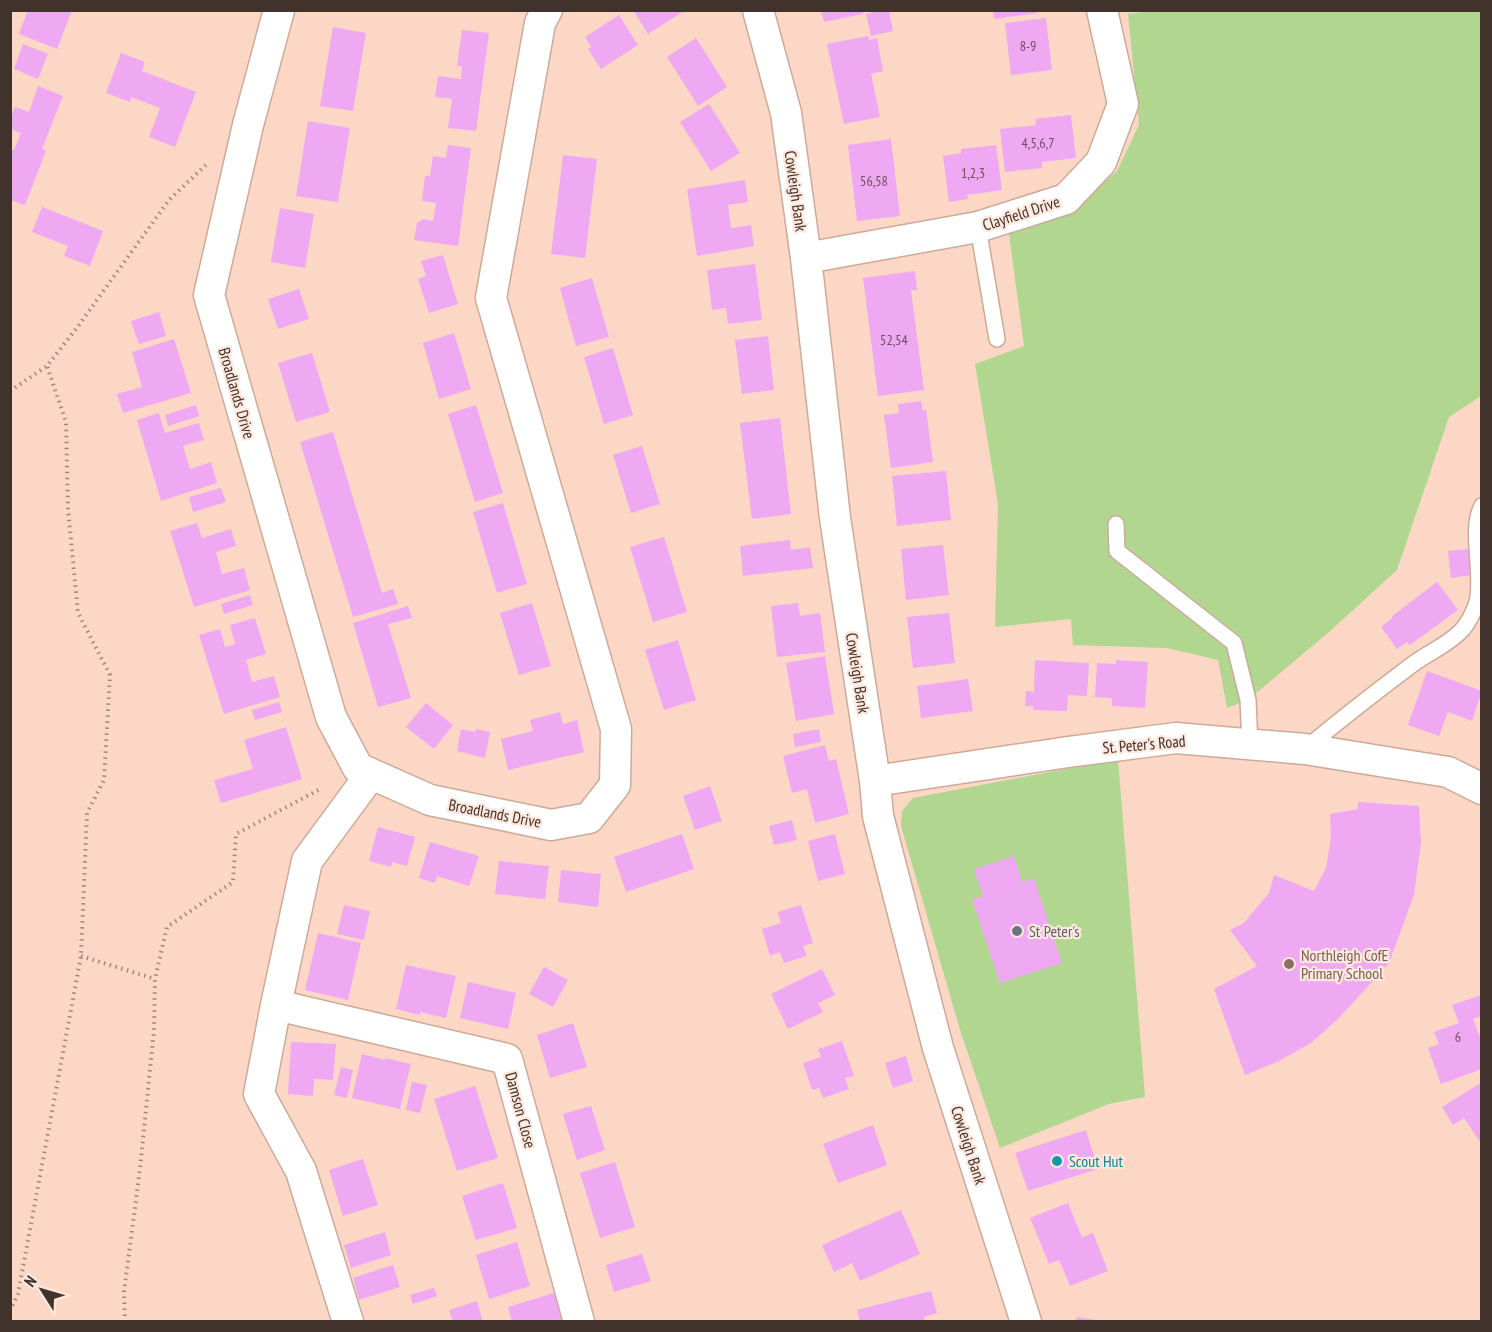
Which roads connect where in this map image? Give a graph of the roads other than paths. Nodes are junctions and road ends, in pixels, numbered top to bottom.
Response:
1 (279, 10) edge
2 (547, 10) edge
3 (758, 10) edge
4 (1102, 10) edge
5 (978, 227) junction
6 (806, 258) junction
7 (997, 339) dead end
8 (1482, 506) edge
9 (1116, 524) dead end
10 (1250, 745) junction
11 (1305, 749) junction
12 (365, 771) junction
13 (875, 781) junction
14 (1482, 789) edge
15 (276, 1005) junction
16 (348, 1322) edge
17 (579, 1322) edge
18 (1026, 1322) edge

1 - 12 street, Broadlands Drive
2 - 12 street, Broadlands Drive
3 - 6 street, Cowleigh Bank
4 - 5 street, Clayfield Drive
5 - 6 street, Clayfield Drive
5 - 7 lane
6 - 13 street, Cowleigh Bank
8 - 11 lane
9 - 10 lane
10 - 11 street, St. Peter's Road
10 - 13 street, St. Peter's Road
11 - 14 street, St. Peter's Road
12 - 15 street
13 - 18 street, Cowleigh Bank
15 - 16 street
15 - 17 street, Damson Close

